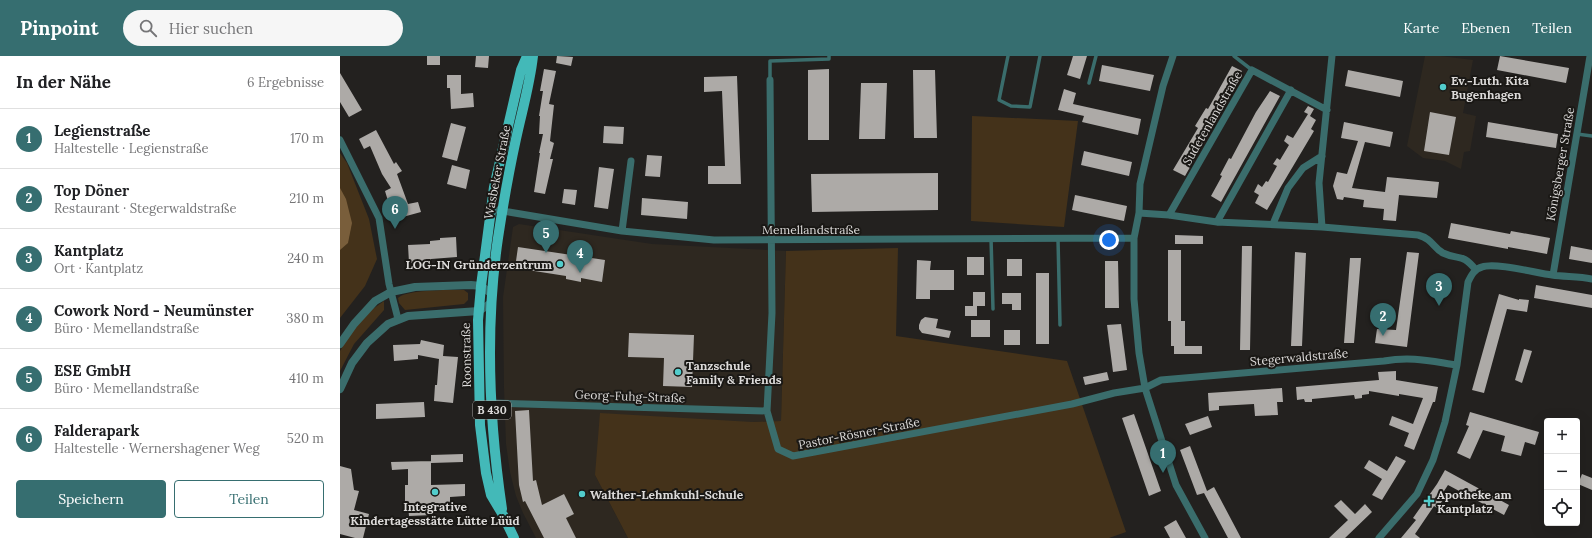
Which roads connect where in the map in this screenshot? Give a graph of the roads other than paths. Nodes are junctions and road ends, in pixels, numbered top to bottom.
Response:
1 (527, 56) edge
2 (533, 56) edge
3 (829, 56) edge
4 (1008, 56) edge
5 (1040, 56) edge
6 (1096, 56) edge
7 (1173, 56) edge
8 (1234, 56) edge
9 (1332, 56) edge
10 (805, 58) edge
11 (1590, 60) edge
12 (1252, 70) junction
13 (770, 80) joint
14 (1090, 83) dead end
15 (1291, 90) junction
16 (1327, 110) junction
17 (1577, 134) junction
18 (1592, 136) edge
19 (340, 140) edge
20 (1322, 156) junction
21 (631, 161) dead end
22 (491, 209) junction
23 (503, 211) junction
24 (1139, 213) junction
25 (1169, 215) junction
26 (1217, 222) junction
27 (1274, 224) junction
28 (1322, 227) junction
29 (622, 231) junction
30 (991, 238) junction
31 (1058, 238) junction
32 (1134, 238) junction
33 (772, 241) junction
34 (1476, 270) junction
35 (1553, 275) junction
36 (1592, 279) edge
37 (481, 286) junction
38 (391, 292) junction
39 (491, 299) junction
40 (993, 309) dead end
41 (479, 311) junction
42 (398, 319) junction
43 (1060, 325) dead end
44 (340, 344) edge
45 (1456, 366) junction
46 (1145, 388) junction
47 (340, 389) edge
48 (492, 403) junction
49 (767, 412) junction
50 (503, 515) junction
51 (514, 538) edge
52 (1205, 538) edge
53 (1379, 538) edge

1 - 22 main road, Wasbeker Straße / B 430
2 - 23 main road, Wasbeker Straße / B 430
3 - 10 lane
4 - 5 lane
6 - 14 lane
7 - 24 street
8 - 12 lane
9 - 16 street
10 - 13 lane
11 - 17 street, Königsberger Straße
12 - 15 street, Sudetenlandstraße
12 - 25 street, Sudetenlandstraße
13 - 33 street, Pastor-Rösner-Straße
15 - 16 street, Sudetenlandstraße
15 - 26 street
16 - 20 street
17 - 18 lane
17 - 35 street, Königsberger Straße
19 - 38 street
20 - 27 street
20 - 28 street
21 - 29 street
22 - 23 street, Memellandstraße
22 - 37 main road, Wasbeker Straße / B 430
23 - 29 street, Memellandstraße
23 - 39 main road, Wasbeker Straße / B 430
24 - 25 street
24 - 32 street
25 - 26 street
26 - 27 street
27 - 28 street
28 - 34 street
29 - 33 street, Memellandstraße
30 - 31 street, Memellandstraße
30 - 33 street, Memellandstraße
30 - 40 lane
31 - 32 street, Memellandstraße
31 - 43 lane
32 - 46 street
33 - 49 street, Pastor-Rösner-Straße
34 - 35 street
34 - 45 street
35 - 36 street
37 - 38 street
37 - 39 street
37 - 41 main road, Roonstraße / B 430
38 - 42 street
38 - 44 street
39 - 41 street
39 - 48 main road, Roonstraße / B 430
41 - 42 street
41 - 50 main road, Roonstraße / B 430
42 - 47 street
45 - 46 street, Stegerwaldstraße
45 - 53 street
46 - 49 street, Pastor-Rösner-Straße
46 - 52 street
48 - 49 street, Georg-Fuhg-Straße
48 - 50 main road, Roonstraße / B 430
50 - 51 main road, Roonstraße / B 430

